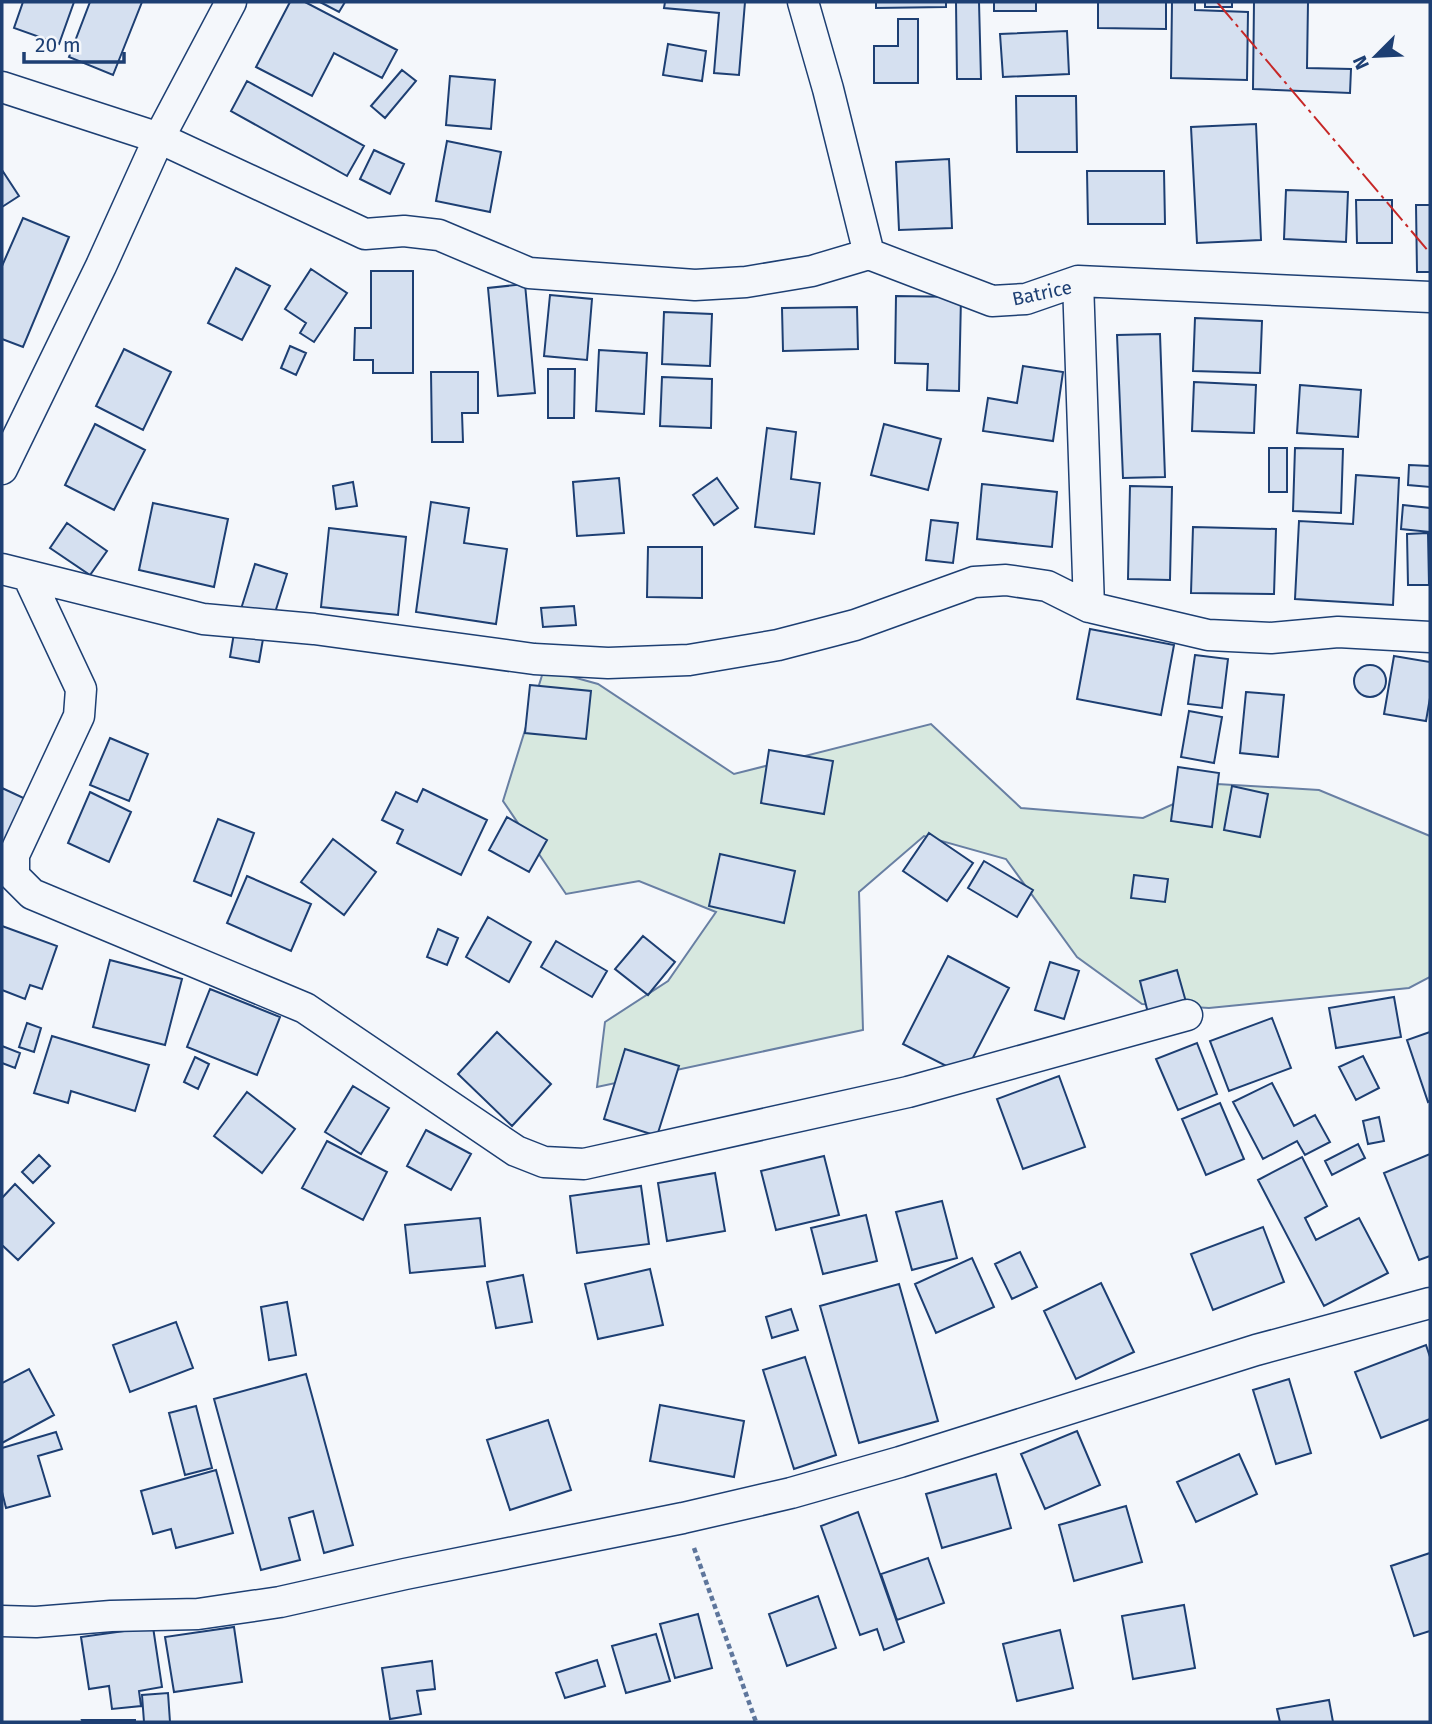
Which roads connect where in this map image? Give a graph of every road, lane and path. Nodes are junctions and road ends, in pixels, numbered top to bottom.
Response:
1 (231, 2) edge
2 (803, 2) edge
3 (2, 87) edge
4 (159, 138) junction
5 (869, 254) junction
6 (1078, 281) junction
7 (1430, 297) edge
8 (2, 469) edge
9 (15, 573) edge
10 (1089, 607) junction
11 (1430, 637) edge
12 (1187, 1015) dead end
13 (1430, 1303) edge
14 (683, 1518) junction
15 (2, 1621) edge
16 (756, 1722) edge

1 - 4 street
2 - 5 street
3 - 4 street
4 - 5 street
4 - 8 street
5 - 6 street, Batrice
6 - 7 street
6 - 10 street, Batrice
9 - 10 street
9 - 12 street
10 - 11 street
13 - 14 street
14 - 15 street
14 - 16 path

